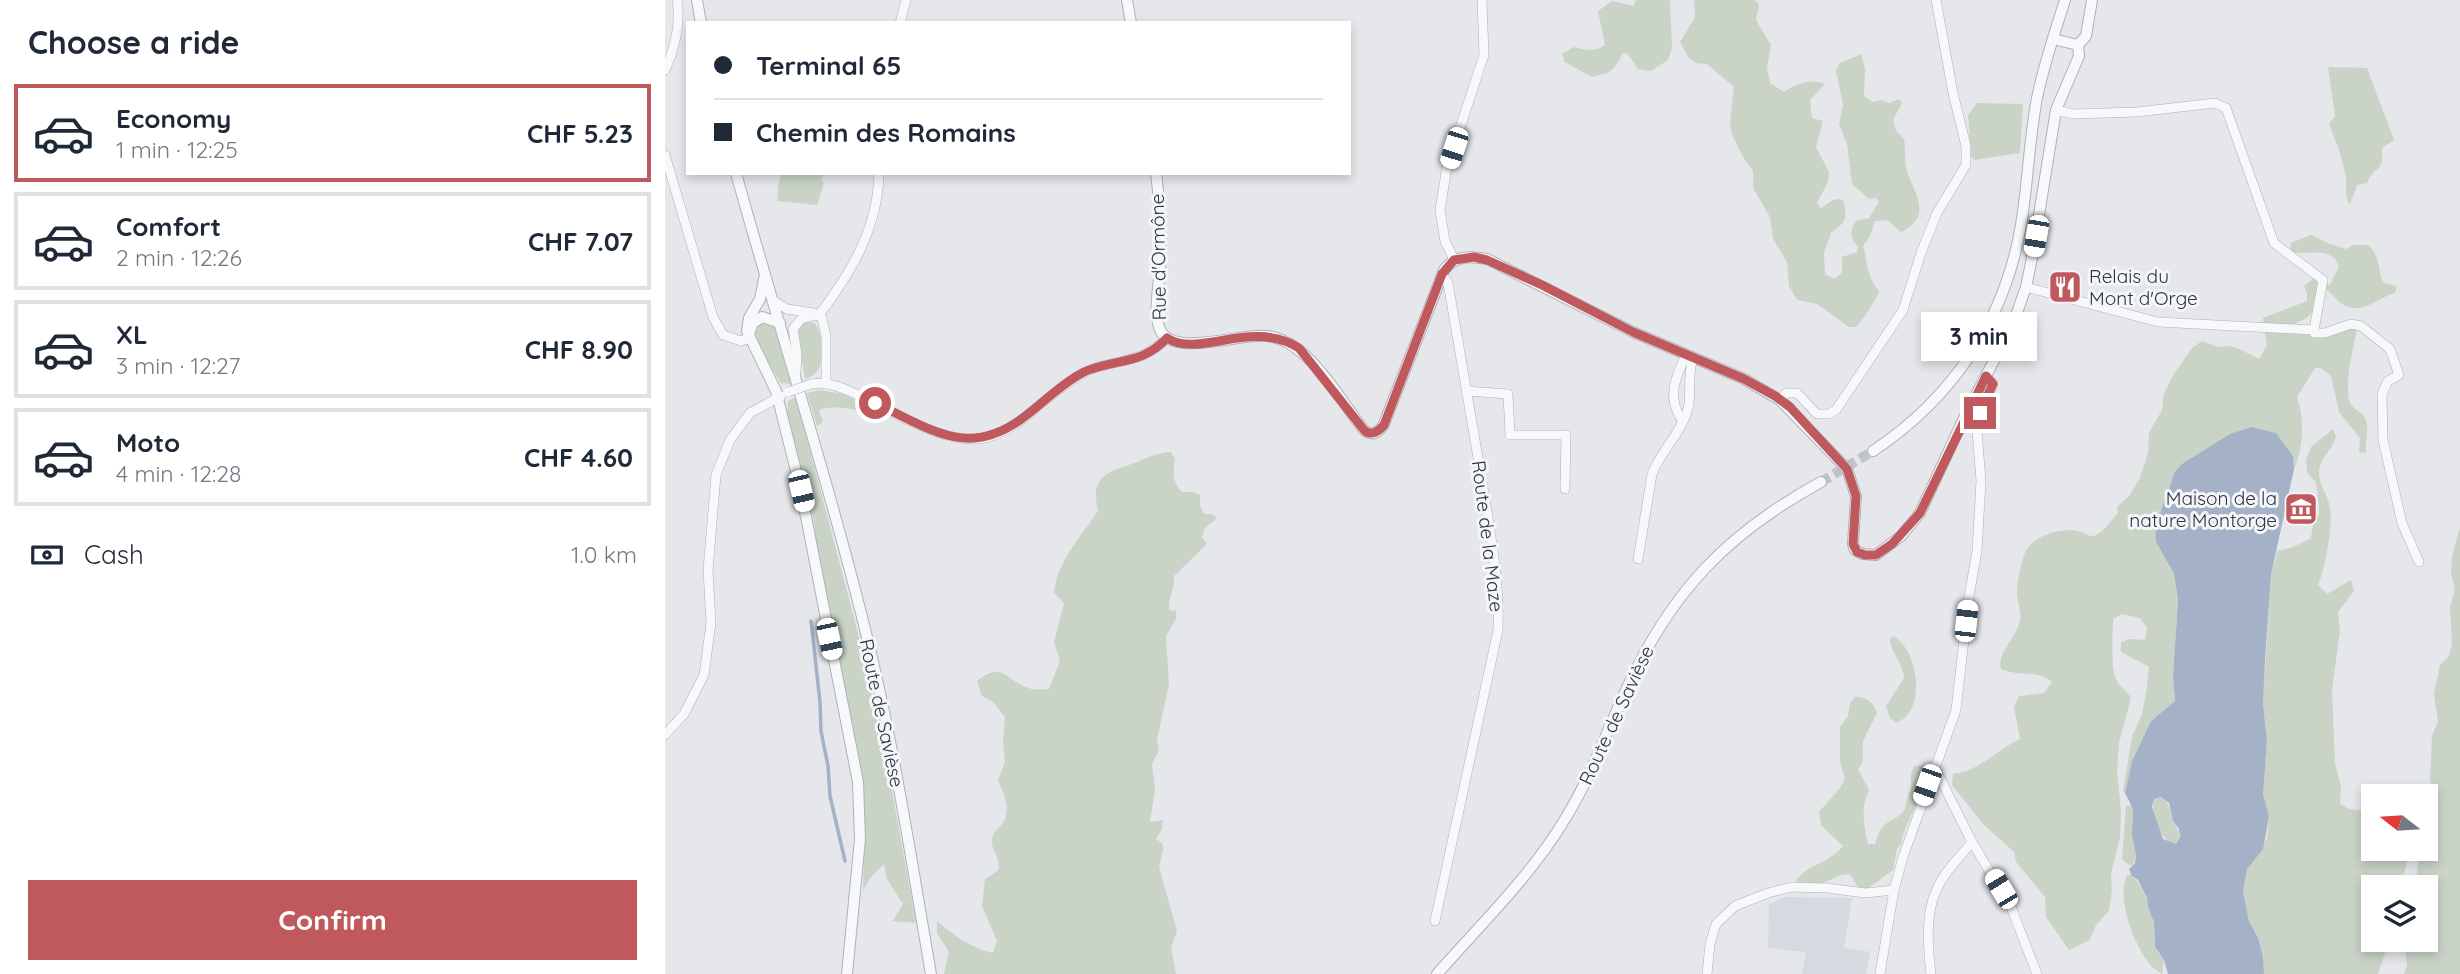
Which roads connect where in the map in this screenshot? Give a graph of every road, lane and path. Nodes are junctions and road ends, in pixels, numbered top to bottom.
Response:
1 (677, 0) edge
2 (697, 0) edge
3 (906, 0) edge
4 (1127, 0) edge
5 (1482, 0) edge
6 (1936, 0) edge
7 (2065, 0) edge
8 (2092, 0) edge
9 (701, 21) edge
10 (901, 21) edge
11 (1131, 21) edge
12 (2053, 39) junction
13 (2078, 45) junction
14 (665, 70) edge
15 (2056, 110) junction
16 (665, 155) edge
17 (737, 175) edge
18 (880, 175) edge
19 (1156, 175) edge
20 (1454, 260) junction
21 (765, 272) junction
22 (1442, 274) junction
23 (2026, 287) junction
24 (774, 301) junction
25 (818, 315) junction
26 (780, 323) junction
27 (2314, 331) junction
28 (749, 338) junction
29 (1167, 338) junction
30 (1689, 357) junction
31 (796, 375) junction
32 (1986, 376) junction
33 (826, 384) junction
34 (1466, 391) junction
35 (777, 397) junction
36 (1780, 400) junction
37 (1683, 422) junction
38 (1873, 451) tunnel mouth
39 (1821, 482) tunnel mouth
40 (1565, 489) dead end
41 (1638, 559) dead end
42 (2419, 562) dead end
43 (665, 736) edge
44 (1934, 766) junction
45 (1972, 842) junction
46 (1894, 890) junction
47 (1435, 921) dead end
48 (847, 974) edge
49 (931, 974) edge
50 (1437, 974) edge
51 (1707, 974) edge
52 (1880, 974) edge
53 (1931, 974) edge
54 (2037, 974) edge

1 - 14 street
2 - 9 street
3 - 10 street
4 - 11 street
5 - 20 street
6 - 36 street
7 - 12 street
8 - 13 street
12 - 13 street
12 - 38 street
13 - 15 street
15 - 23 street
15 - 27 street
16 - 28 street
17 - 21 street, Route de Savièse
18 - 25 street
19 - 29 street, Rue d'Ormône
20 - 22 street
20 - 30 street
21 - 24 street, Route de Savièse
21 - 28 street
22 - 29 street
22 - 34 street, Route de la Maze
23 - 27 street
23 - 32 street
24 - 25 street
24 - 26 street, Route de Savièse
25 - 31 street
25 - 33 street
26 - 28 street
26 - 31 street, Route de Savièse
27 - 42 street
28 - 35 street
29 - 33 street
30 - 36 street
30 - 37 street
30 - 37 street
31 - 49 street, Route de Savièse
32 - 36 street
32 - 44 street
33 - 35 street, bridge
34 - 40 street
34 - 47 street, Route de la Maze
35 - 43 street
35 - 48 street
37 - 41 street
39 - 50 street, Route de Savièse
44 - 45 street
44 - 46 street
45 - 53 street
45 - 54 street
46 - 51 street
46 - 52 street

